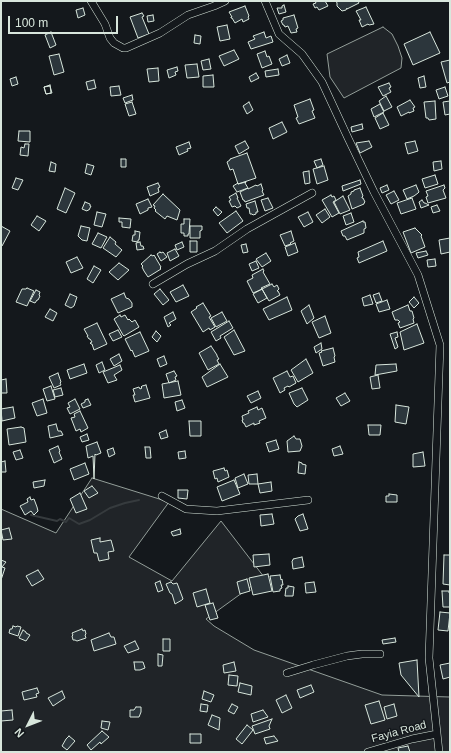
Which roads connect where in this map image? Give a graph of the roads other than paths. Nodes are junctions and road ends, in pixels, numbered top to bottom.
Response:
1 (91, 1) edge
2 (225, 1) edge
3 (265, 1) edge
4 (312, 193) dead end
5 (153, 284) dead end
6 (162, 496) dead end
7 (308, 500) dead end
8 (380, 654) dead end
9 (287, 673) dead end
10 (437, 734) junction
11 (368, 752) edge
12 (438, 752) edge

1 - 2 street
3 - 10 street
4 - 5 street
6 - 7 street
8 - 9 street
10 - 11 street, Fayia Road
10 - 12 street

